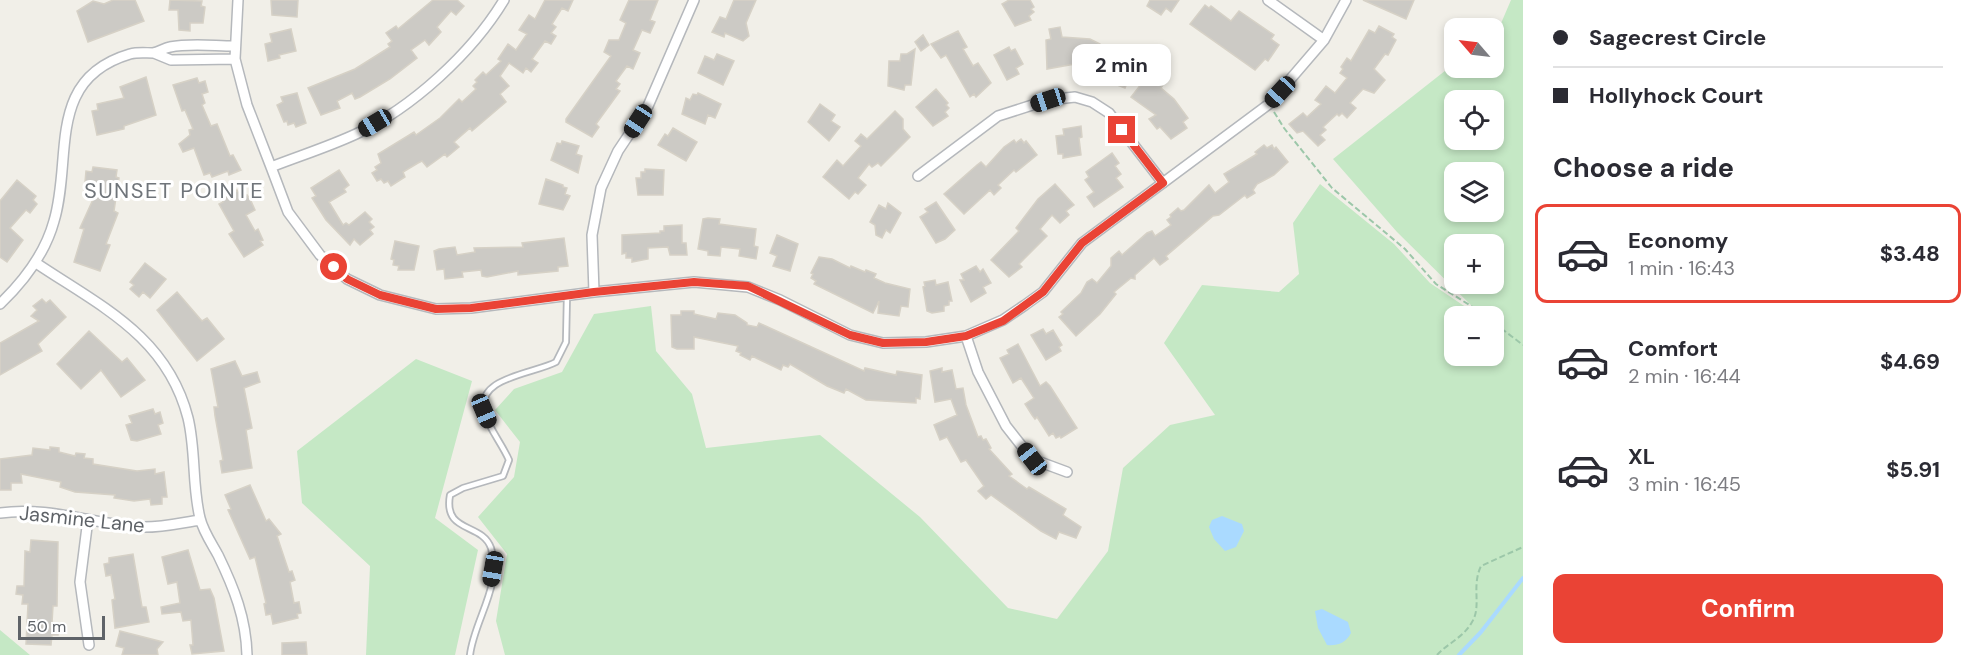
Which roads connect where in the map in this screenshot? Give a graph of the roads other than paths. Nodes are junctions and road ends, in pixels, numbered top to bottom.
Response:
1 (238, 0) edge
2 (504, 0) edge
3 (694, 0) edge
4 (1268, 0) edge
5 (1346, 0) edge
6 (1324, 40) junction
7 (234, 46) junction
8 (154, 53) junction
9 (235, 59) junction
10 (270, 167) junction
11 (918, 176) dead end
12 (1163, 183) junction
13 (36, 263) junction
14 (594, 292) junction
15 (567, 295) junction
16 (0, 304) edge
17 (966, 336) junction
18 (1067, 472) dead end
19 (0, 513) edge
20 (88, 519) junction
21 (200, 520) junction
22 (89, 645) dead end
23 (248, 655) edge
24 (470, 655) edge

1 - 7 street
2 - 10 street
3 - 14 street
4 - 6 street
5 - 6 street
6 - 12 street
7 - 8 street
7 - 9 street
8 - 9 street
8 - 13 street
9 - 10 street
10 - 15 street
11 - 12 street
12 - 17 street
13 - 16 street
13 - 21 street
14 - 15 street
14 - 17 street
15 - 24 lane
17 - 18 street
19 - 20 street, Jasmine Lane
20 - 21 street, Jasmine Lane
20 - 22 street
21 - 23 street

